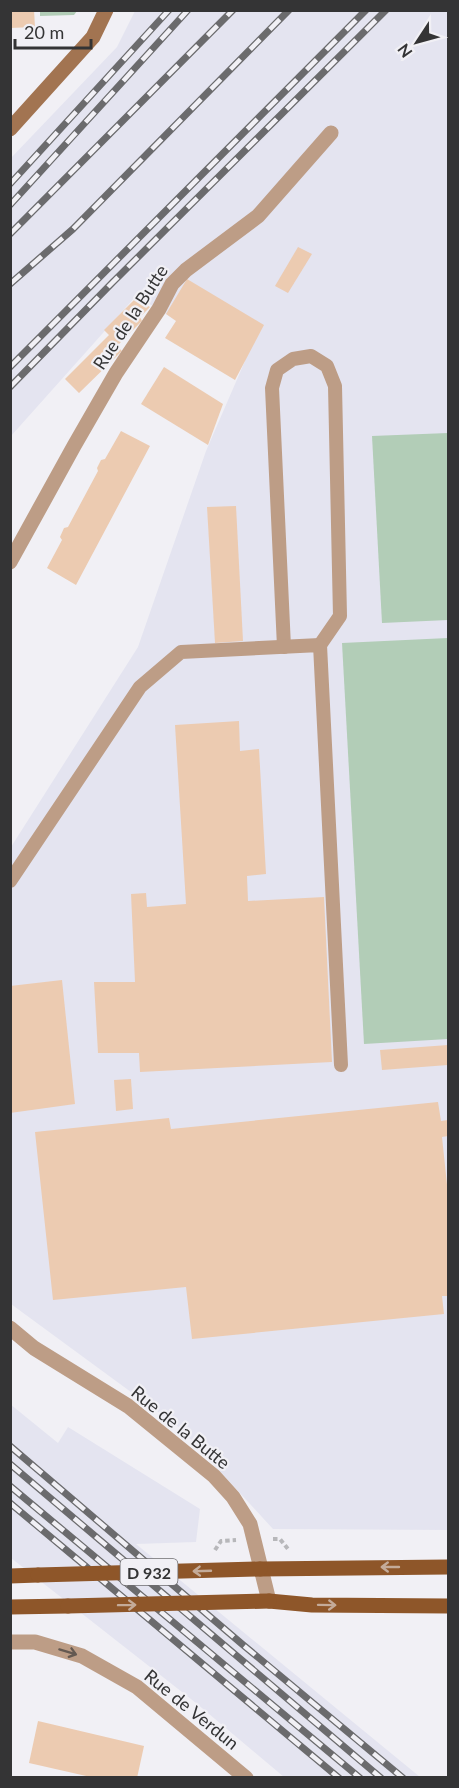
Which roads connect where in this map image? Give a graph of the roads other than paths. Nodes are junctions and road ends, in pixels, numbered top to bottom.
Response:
1 (106, 10) edge
2 (10, 129) edge
3 (331, 133) dead end
4 (10, 562) edge
5 (320, 645) junction
6 (284, 647) junction
7 (10, 881) edge
8 (341, 1065) dead end
9 (10, 1328) edge
10 (448, 1567) edge
11 (260, 1569) junction
12 (10, 1576) edge
13 (269, 1601) junction
14 (448, 1606) edge
15 (10, 1607) edge
16 (10, 1642) edge
17 (246, 1778) edge

1 - 2 street
3 - 4 street, Rue de la Butte
5 - 6 lane
5 - 6 lane
5 - 8 lane
6 - 7 lane
9 - 11 street, Rue de la Butte
10 -> 11 main road, D 932
11 -> 12 main road, D 932, bridge
11 - 13 street, Rue de la Butte
13 -> 14 main road, D 932
15 -> 13 main road, D 932, bridge
16 -> 17 street, Rue de Verdun

